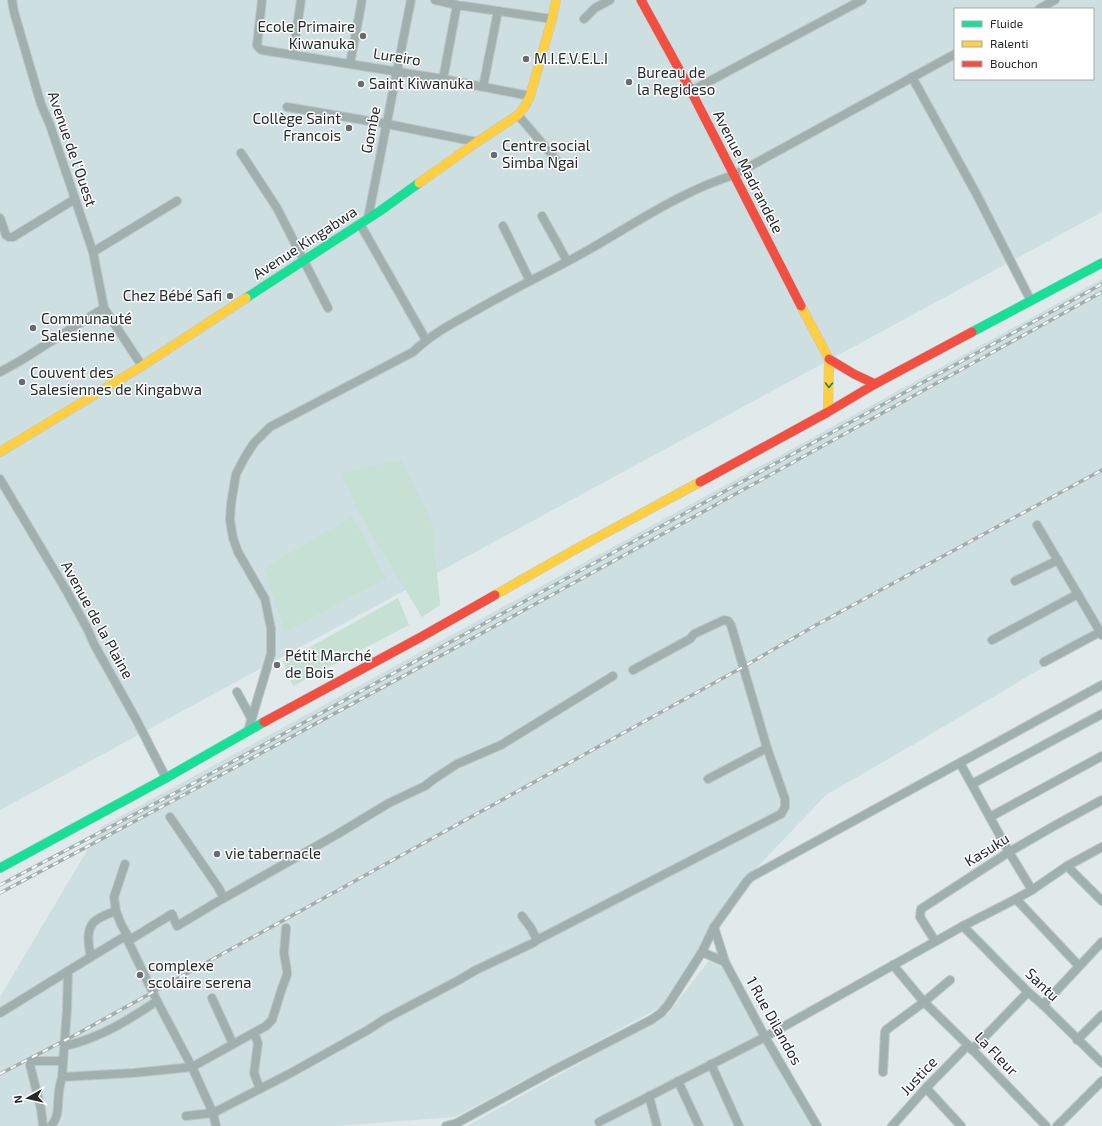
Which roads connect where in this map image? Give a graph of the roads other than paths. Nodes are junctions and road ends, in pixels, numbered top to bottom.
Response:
1 (12, 0) edge
2 (262, 0) edge
3 (301, 0) edge
4 (362, 0) edge
5 (411, 0) edge
6 (435, 0) edge
7 (556, 0) edge
8 (610, 0) edge
9 (641, 0) edge
10 (862, 0) edge
11 (1055, 0) edge
12 (457, 5) junction
13 (1040, 8) edge
14 (498, 11) junction
15 (552, 19) junction
16 (584, 19) dead end
17 (293, 54) junction
18 (954, 55) edge
19 (350, 64) junction
20 (397, 72) junction
21 (912, 77) junction
22 (443, 79) junction
23 (483, 87) junction
24 (690, 91) junction
25 (530, 96) junction
26 (287, 107) dead end
27 (518, 115) junction
28 (387, 124) junction
29 (477, 142) junction
30 (240, 154) dead end
31 (559, 163) dead end
32 (734, 175) junction
33 (75, 199) junction
34 (177, 201) dead end
35 (542, 216) dead end
36 (0, 218) edge
37 (368, 218) junction
38 (360, 224) junction
39 (503, 226) dead end
40 (93, 252) junction
41 (304, 260) junction
42 (567, 262) junction
43 (1102, 263) edge
44 (530, 281) junction
45 (1031, 301) junction
46 (104, 308) junction
47 (328, 308) dead end
48 (426, 340) junction
49 (829, 359) junction
50 (142, 366) junction
51 (0, 372) edge
52 (875, 384) junction
53 (828, 412) junction
54 (0, 452) edge
55 (0, 479) edge
56 (1037, 525) dead end
57 (1058, 560) junction
58 (1015, 581) dead end
59 (1078, 594) junction
60 (1101, 633) edge
61 (992, 640) dead end
62 (1044, 662) dead end
63 (633, 670) dead end
64 (613, 676) dead end
65 (1102, 685) edge
66 (237, 692) dead end
67 (1102, 714) edge
68 (252, 718) junction
69 (248, 731) junction
70 (768, 748) junction
71 (1102, 756) edge
72 (960, 763) junction
73 (166, 778) junction
74 (708, 779) dead end
75 (972, 784) junction
76 (1102, 800) edge
77 (170, 817) dead end
78 (990, 817) junction
79 (1102, 847) edge
80 (1009, 852) junction
81 (125, 864) dead end
82 (1067, 866) junction
83 (0, 868) edge
84 (1032, 890) junction
85 (224, 898) junction
86 (1016, 899) junction
87 (1102, 901) edge
88 (116, 911) junction
89 (522, 916) dead end
90 (963, 926) junction
91 (714, 927) junction
92 (286, 928) dead end
93 (128, 938) junction
94 (537, 940) junction
95 (935, 941) junction
96 (1102, 942) edge
97 (702, 952) junction
98 (91, 957) junction
99 (725, 962) junction
100 (893, 965) junction
101 (1079, 966) junction
102 (68, 972) junction
103 (950, 980) dead end
104 (1028, 992) junction
105 (212, 998) dead end
106 (157, 1001) junction
107 (924, 1002) junction
108 (1043, 1005) junction
109 (0, 1013) edge
110 (1102, 1015) edge
111 (254, 1033) junction
112 (765, 1037) junction
113 (1077, 1040) junction
114 (233, 1044) junction
115 (65, 1046) junction
116 (970, 1048) junction
117 (63, 1061) junction
118 (1102, 1063) edge
119 (711, 1064) junction
120 (192, 1067) junction
121 (883, 1072) dead end
122 (62, 1076) junction
123 (678, 1081) junction
124 (1102, 1081) edge
125 (926, 1088) junction
126 (260, 1089) junction
127 (649, 1096) junction
128 (213, 1113) junction
129 (186, 1116) dead end
130 (600, 1122) dead end
131 (43, 1126) edge
132 (51, 1126) edge
133 (216, 1126) edge
134 (446, 1126) edge
135 (657, 1126) edge
136 (699, 1126) edge
137 (739, 1126) edge
138 (817, 1126) edge
139 (892, 1126) edge
140 (961, 1126) edge
141 (1046, 1126) edge
142 (1057, 1126) edge

1 - 33 street, Avenue de l'Ouest
2 - 17 street, Lureiro
3 - 17 street
4 - 19 street
5 - 20 street, Gombe
6 - 12 street
7 - 15 street, Avenue Kingabwa
8 - 16 street
9 - 24 street, Avenue Madrandele
10 - 24 street
11 - 13 street
12 - 14 street
12 - 22 street
14 - 15 street
14 - 23 street
15 - 25 street, Avenue Kingabwa
17 - 19 street, Lureiro
18 - 21 street
19 - 20 street, Lureiro
20 - 22 street, Lureiro
20 - 28 street, Gombe
21 - 32 street
21 - 45 street
22 - 23 street, Lureiro
23 - 25 street, Lureiro
24 - 32 street, Avenue Madrandele
25 - 27 street, Avenue Kingabwa
26 - 28 street
27 - 29 street, Avenue Kingabwa
27 - 31 street
28 - 29 street
28 - 37 street, Gombe
29 - 37 street, Avenue Kingabwa
30 - 41 street
32 - 42 street
32 - 49 street, Avenue Madrandele
33 - 36 street
33 - 40 street, Avenue de l'Ouest
34 - 40 street
35 - 42 street
37 - 38 street, Avenue Kingabwa
38 - 41 street, Avenue Kingabwa
38 - 48 street
39 - 44 street
40 - 46 street, Avenue de l'Ouest
41 - 47 street
41 - 50 street, Avenue Kingabwa
42 - 44 street
43 - 45 street
44 - 48 street
45 - 52 street
46 - 50 street, Avenue de l'Ouest
46 - 51 street
48 - 68 street
49 - 52 street
49 -> 53 street
50 - 54 street, Avenue Kingabwa
52 - 53 street
53 - 69 street
55 - 73 street, Avenue de la Plaine
56 - 57 street
57 - 58 street
57 - 59 street
59 - 60 street
59 - 61 street
60 - 62 street
63 - 70 street
64 - 85 street
65 - 72 street
66 - 68 street
67 - 75 street
68 - 69 street
69 - 73 street
70 - 74 street
70 - 94 street
71 - 78 street
72 - 75 street
72 - 91 street
73 - 83 street
75 - 78 street
76 - 80 street, Kasuku
77 - 85 street
78 - 80 street
79 - 82 street
80 - 84 street
80 - 95 street, Kasuku
81 - 88 street
82 - 84 street
82 - 87 street
84 - 86 street
85 - 93 street
86 - 90 street
86 - 101 street
88 - 93 street
88 - 98 street
89 - 94 street
90 - 95 street
90 - 104 street, Santu
91 - 97 street
91 - 99 street, 1 Rue Dilandos
92 - 111 street
93 - 98 street
93 - 106 street
94 - 126 street
95 - 100 street
96 - 101 street
97 - 99 street
97 - 134 street
98 - 102 street
99 - 112 street, 1 Rue Dilandos
100 - 107 street, La Fleur
100 - 112 street
101 - 108 street
102 - 109 street
102 - 115 street
103 - 107 street
104 - 108 street, Santu
104 - 116 street, Justice
105 - 114 street
106 - 115 street
106 - 120 street
107 - 116 street, La Fleur
107 - 121 street
108 - 113 street, Santu
110 - 113 street
111 - 114 street
111 - 126 street
112 - 119 street
112 - 138 street, 1 Rue Dilandos
113 - 118 street, Santu
114 - 120 street
115 - 117 street
116 - 125 street, Justice
116 - 141 street, La Fleur
117 - 122 street
117 - 131 street
119 - 123 street
119 - 137 street
120 - 122 street
120 - 128 street
122 - 132 street
123 - 127 street
123 - 136 street
124 - 142 street
125 - 139 street, Justice
125 - 140 street
126 - 128 street
127 - 130 street
127 - 135 street
128 - 129 street
128 - 133 street

